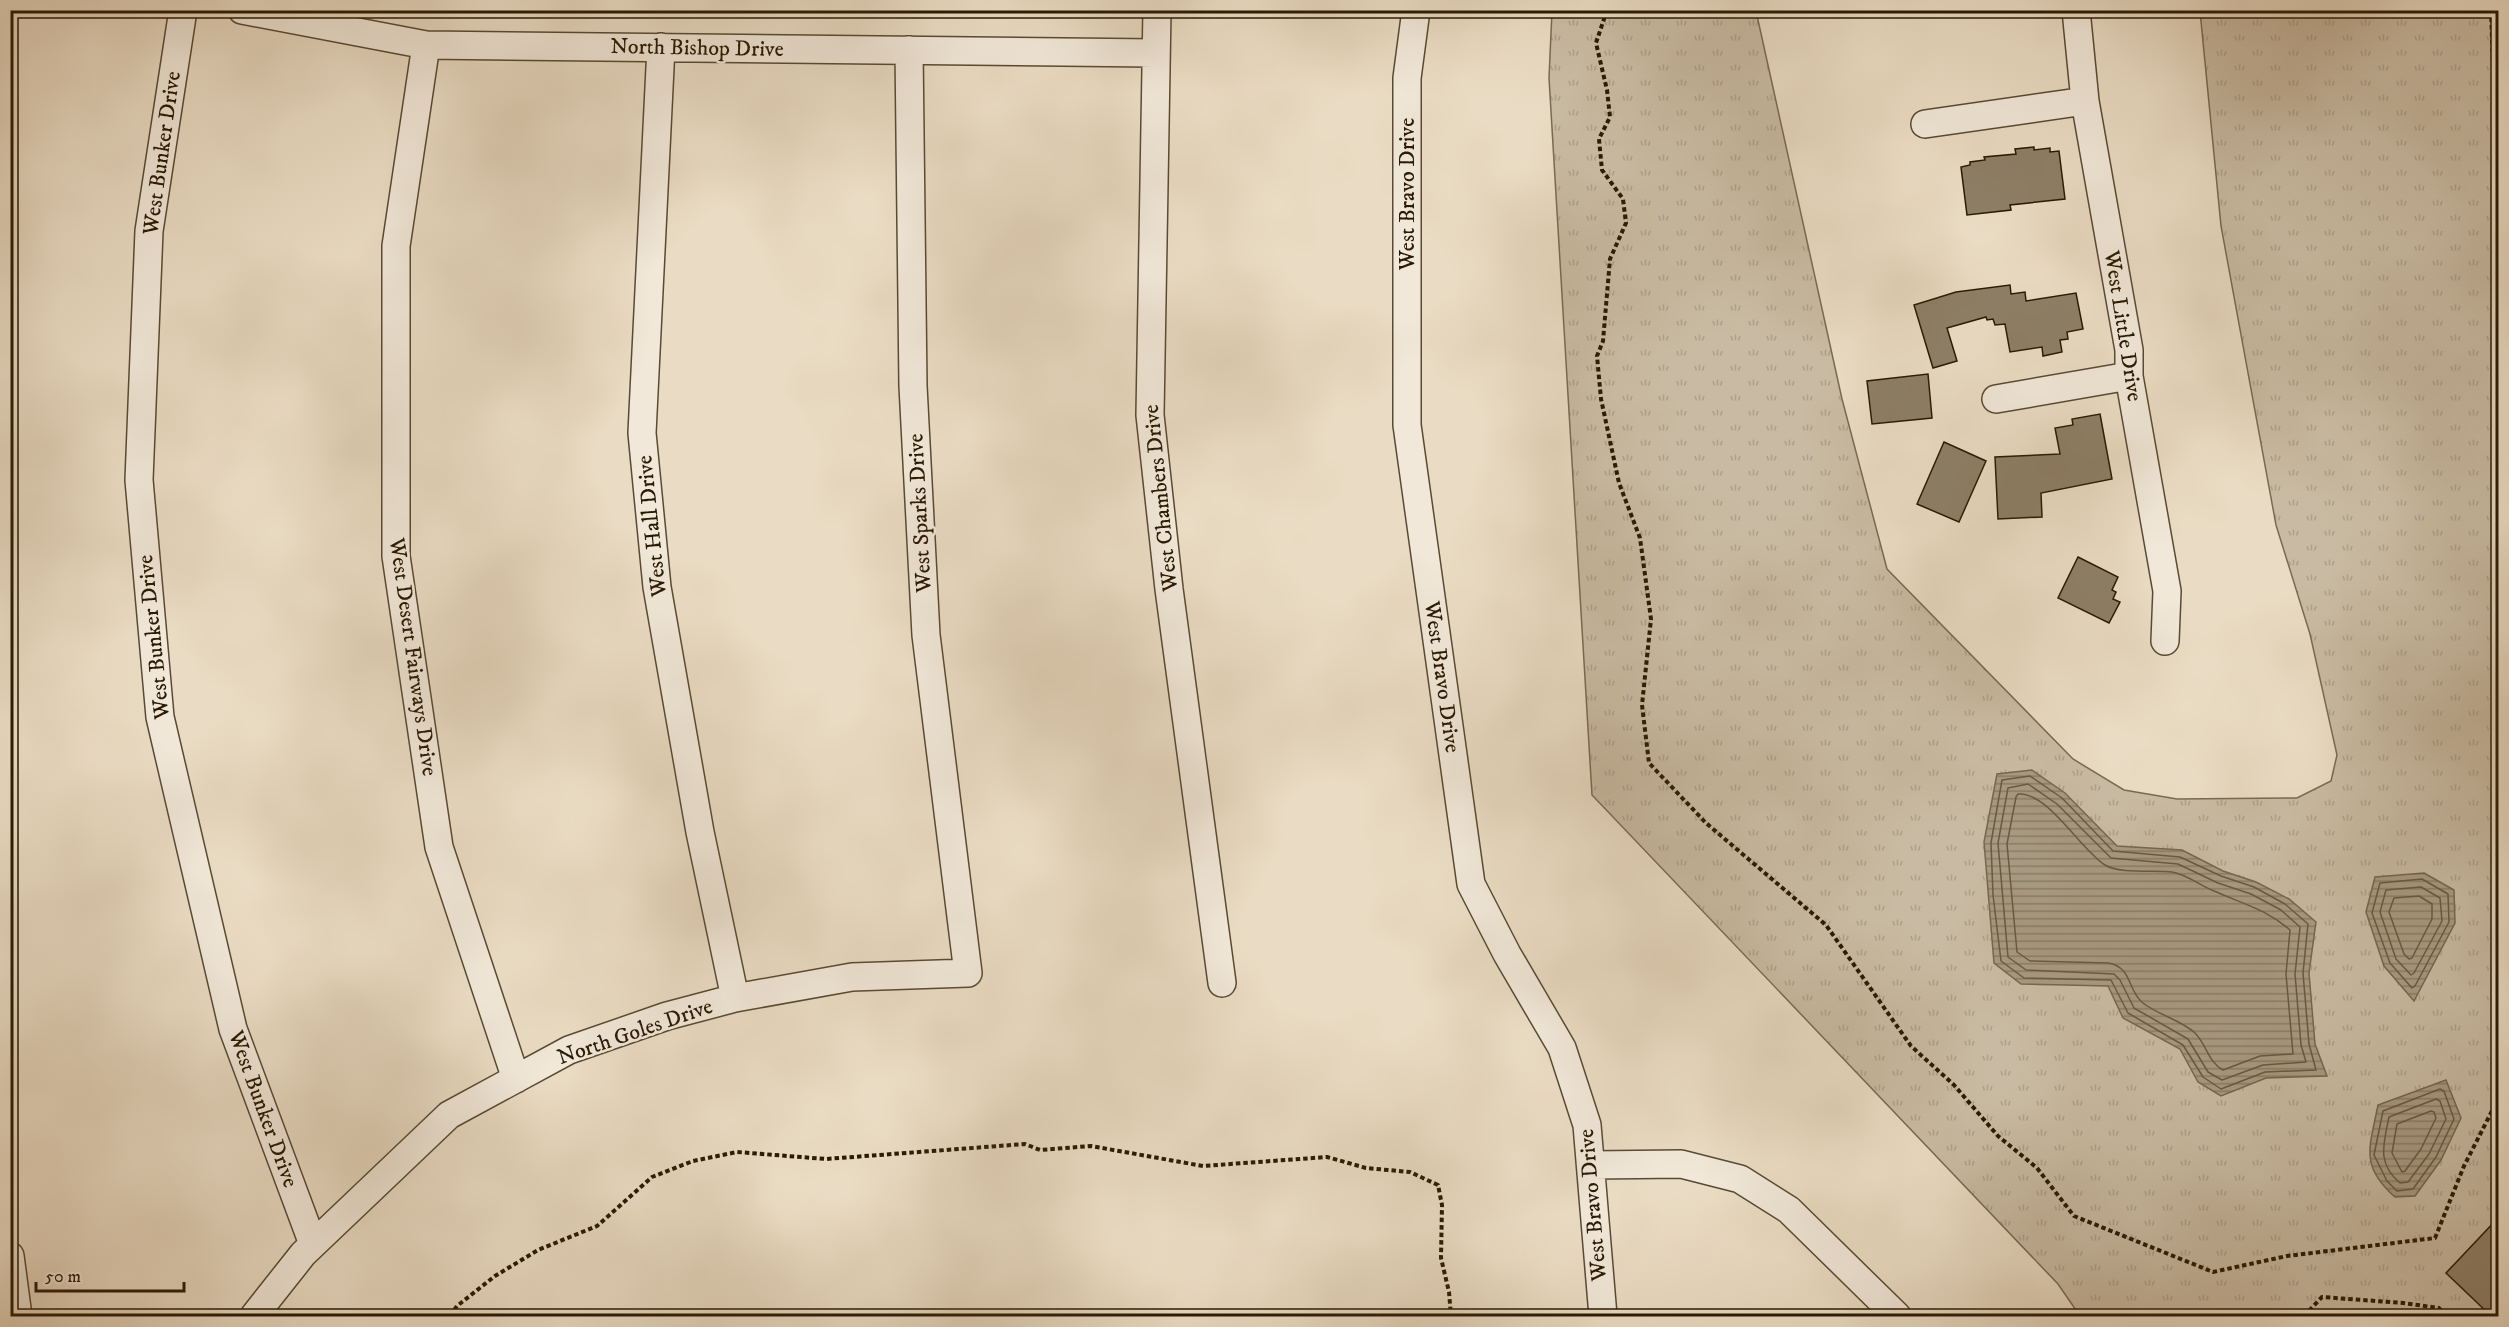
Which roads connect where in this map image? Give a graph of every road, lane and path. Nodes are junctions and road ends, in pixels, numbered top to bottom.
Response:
1 (183, 10) edge
2 (242, 10) edge
3 (1157, 10) edge
4 (1416, 10) edge
5 (1607, 10) edge
6 (2076, 10) edge
7 (2491, 10) edge
8 (426, 45) junction
9 (661, 48) junction
10 (909, 50) junction
11 (1155, 53) junction
12 (2499, 78) edge
13 (2085, 101) junction
14 (1925, 124) dead end
15 (2129, 376) junction
16 (1996, 399) dead end
17 (2164, 641) dead end
18 (968, 973) joint
19 (1222, 983) dead end
20 (735, 998) junction
21 (516, 1079) junction
22 (2499, 1080) edge
23 (1592, 1165) junction
24 (313, 1244) junction
25 (10, 1256) edge
26 (18, 1317) edge
27 (254, 1317) edge
28 (450, 1317) edge
29 (1451, 1317) edge
30 (1603, 1317) edge
31 (1897, 1317) edge
32 (2304, 1317) edge
33 (2446, 1317) edge

1 - 24 street, West Bunker Drive
2 - 8 street, North Bishop Drive
3 - 11 street, West Chambers Drive
4 - 23 street, West Bravo Drive
5 - 22 path
6 - 13 street, West Little Drive
7 - 12 path
8 - 9 street, North Bishop Drive
8 - 21 street, West Desert Fairways Drive
9 - 10 street, North Bishop Drive
9 - 20 street, West Hall Drive
10 - 11 street, North Bishop Drive
10 - 18 street, West Sparks Drive
11 - 19 street, West Chambers Drive
13 - 14 street
13 - 15 street, West Little Drive
15 - 16 street
15 - 17 street, West Little Drive
18 - 20 street, North Goles Drive
20 - 21 street, North Goles Drive
21 - 24 street, North Goles Drive
23 - 30 street, West Bravo Drive
23 - 31 street
24 - 27 street, North Goles Drive
25 - 26 street
28 - 29 path
32 - 33 path

